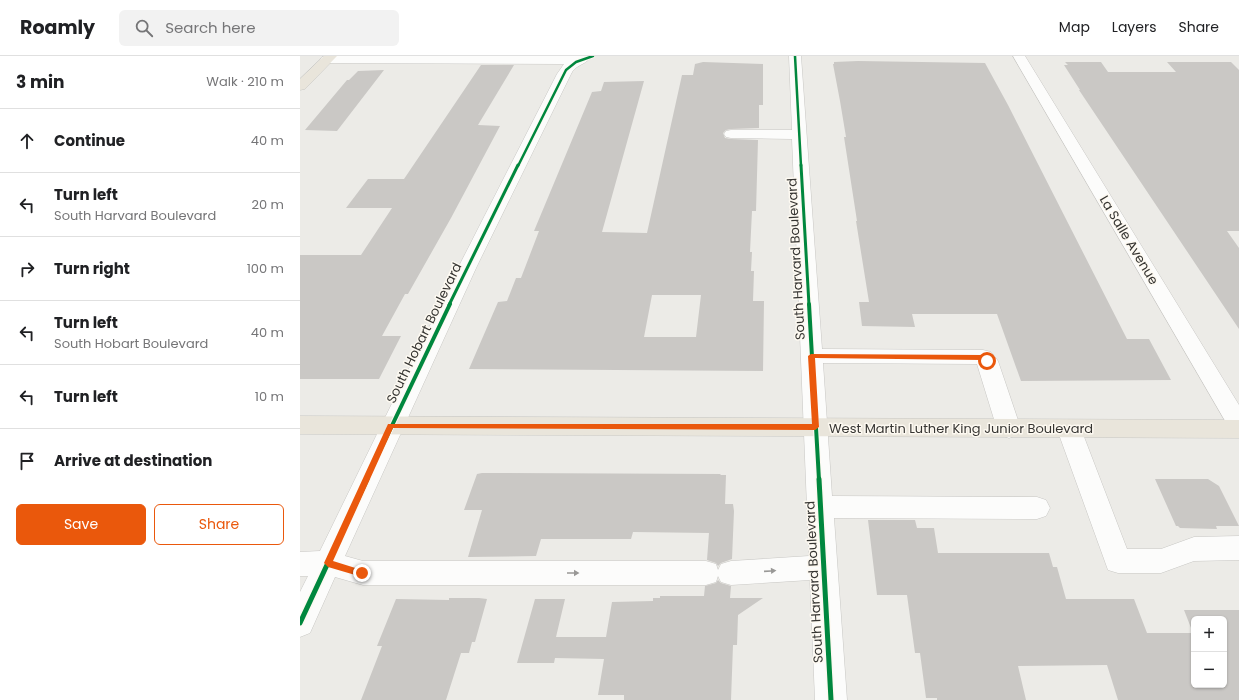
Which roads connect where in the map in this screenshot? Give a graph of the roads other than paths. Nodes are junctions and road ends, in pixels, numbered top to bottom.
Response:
1 (795, 56) edge
2 (1019, 56) edge
3 (329, 58) edge
4 (585, 58) edge
5 (300, 86) edge
6 (731, 134) dead end
7 (799, 135) junction
8 (811, 356) junction
9 (300, 425) edge
10 (1239, 425) edge
11 (391, 426) junction
12 (815, 427) junction
13 (1009, 429) junction
14 (1069, 429) junction
15 (1239, 429) edge
16 (820, 507) junction
17 (1037, 508) dead end
18 (1239, 548) edge
19 (328, 563) junction
20 (300, 564) edge
21 (824, 567) junction
22 (300, 623) edge
23 (831, 700) edge

1 - 7 street, South Harvard Boulevard
2 - 10 street, La Salle Avenue
3 - 4 street
3 - 5 main road
4 - 11 street, South Hobart Boulevard
6 - 7 street
7 - 8 street, South Harvard Boulevard
8 - 12 street, South Harvard Boulevard
8 - 13 street
9 - 11 main road, West Martin Luther King Junior Boulevard
11 - 12 main road, West Martin Luther King Junior Boulevard
11 - 19 street, South Hobart Boulevard
12 - 13 main road, West Martin Luther King Junior Boulevard
12 - 16 street, South Harvard Boulevard
13 - 14 main road, West Martin Luther King Junior Boulevard
14 - 15 main road, West Martin Luther King Junior Boulevard
14 - 18 street
16 - 17 street
16 - 21 street, South Harvard Boulevard
19 - 20 street
19 -> 21 street
19 - 22 street, South Hobart Boulevard
21 - 23 street, South Harvard Boulevard

